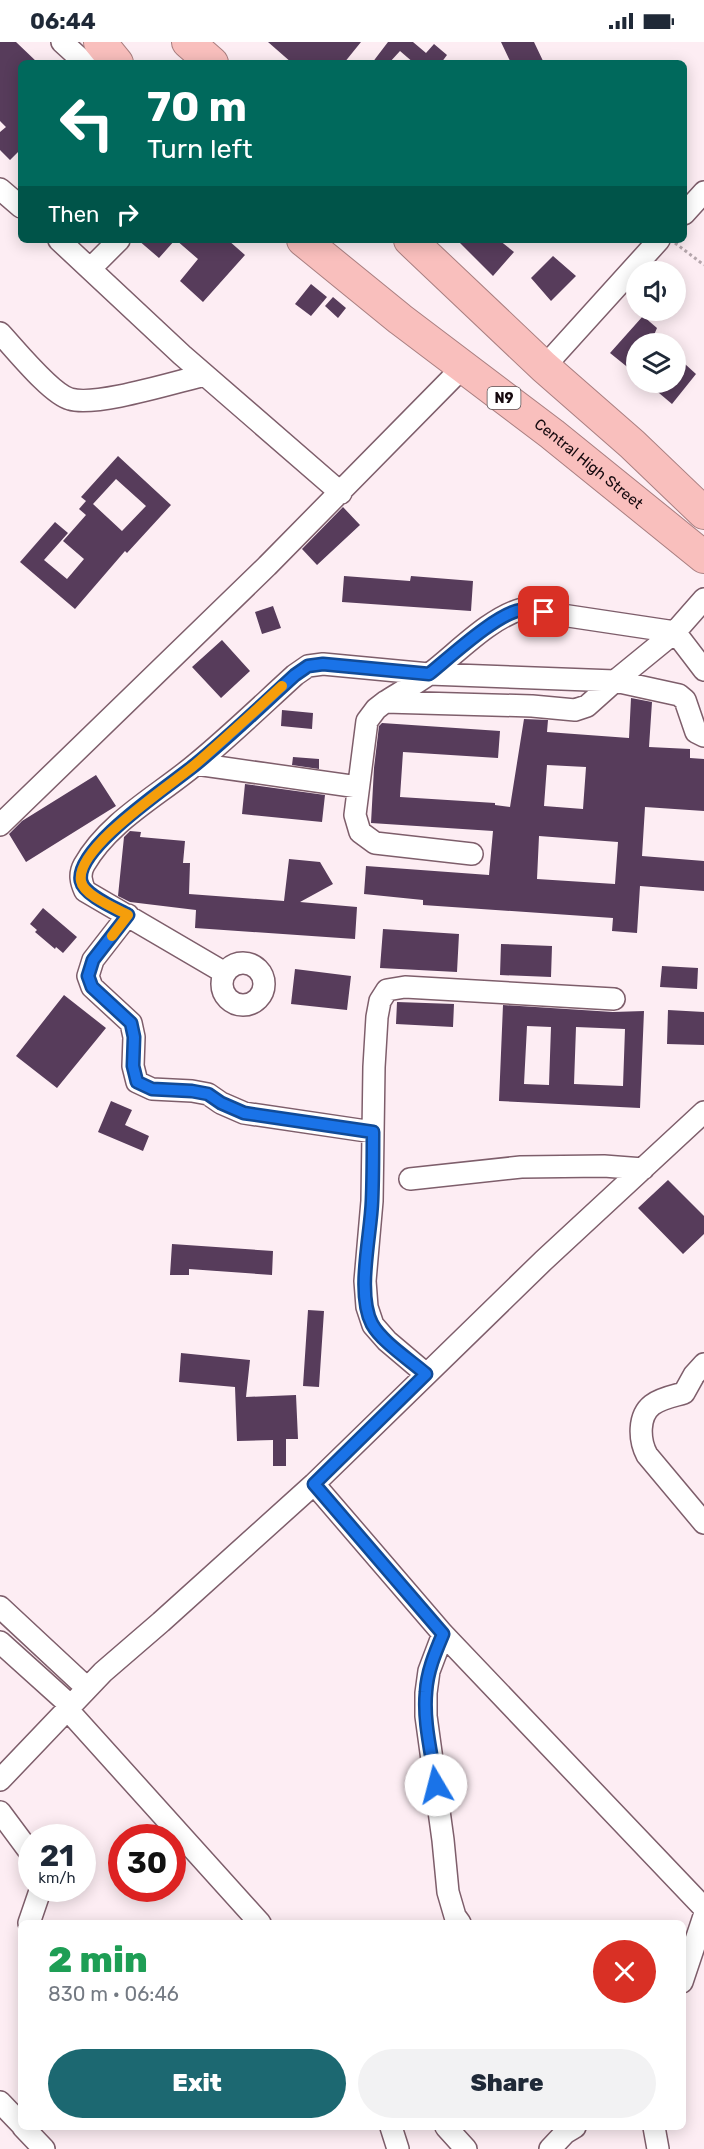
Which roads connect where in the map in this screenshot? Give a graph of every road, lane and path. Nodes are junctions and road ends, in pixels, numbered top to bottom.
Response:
1 (62, 42) edge
2 (100, 42) edge
3 (188, 42) edge
4 (82, 60) edge
5 (115, 60) edge
6 (209, 60) edge
7 (0, 189) edge
8 (704, 192) edge
9 (18, 204) edge
10 (687, 211) edge
11 (62, 243) edge
12 (117, 243) edge
13 (306, 243) edge
14 (413, 243) edge
15 (656, 243) edge
16 (675, 243) edge
17 (704, 265) edge
18 (90, 269) junction
19 (0, 333) edge
20 (463, 367) junction
21 (544, 367) junction
22 (205, 375) junction
23 (341, 493) junction
24 (704, 513) edge
25 (704, 556) edge
26 (704, 599) edge
27 (675, 632) junction
28 (704, 671) edge
29 (429, 674) junction
30 (615, 681) junction
31 (679, 695) junction
32 (385, 702) junction
33 (704, 736) edge
34 (196, 764) junction
35 (358, 788) junction
36 (0, 825) edge
37 (471, 854) dead end
38 (128, 915) junction
39 (225, 973) dead end
40 (614, 999) dead end
41 (704, 1112) edge
42 (373, 1132) junction
43 (643, 1169) junction
44 (410, 1179) dead end
45 (704, 1364) edge
46 (426, 1374) junction
47 (314, 1484) junction
48 (704, 1523) edge
49 (0, 1607) edge
50 (443, 1634) junction
51 (0, 1642) edge
52 (87, 1688) junction
53 (69, 1707) junction
54 (0, 1780) edge
55 (0, 1812) edge
56 (18, 1836) edge
57 (36, 1902) edge
58 (704, 1908) edge
59 (704, 1916) edge
60 (30, 1920) edge
61 (257, 1920) edge
62 (458, 1920) edge
63 (686, 1957) edge
64 (0, 2102) edge
65 (18, 2122) edge
66 (26, 2130) edge
67 (392, 2130) edge
68 (449, 2130) edge
69 (570, 2130) edge
70 (655, 2130) edge
71 (44, 2149) edge
72 (398, 2149) edge
73 (466, 2149) edge
74 (550, 2149) edge
75 (658, 2149) edge

1 - 4 street
2 - 5 highway
3 - 6 highway
7 - 9 street
8 - 10 street
11 - 18 street
12 - 18 street
13 - 20 highway, Central High Street / N9
14 - 21 highway
15 - 21 street
16 - 17 path
18 - 22 street
19 - 22 street
20 - 23 street
20 - 25 highway, Central High Street / N9
21 - 24 highway
22 - 23 street
23 - 36 street
26 - 27 street
27 - 28 street
27 - 29 street
27 - 30 street
28 - 31 street
29 - 30 street
29 - 32 street
29 - 34 street
30 - 31 street
30 - 32 street
31 - 33 street
32 - 35 street
34 - 35 street
34 - 38 street
35 - 37 street
38 - 39 street
38 - 42 street
40 - 42 street
41 - 43 street
42 - 46 street
43 - 44 street
43 - 46 street
45 - 48 street
46 - 47 street
47 - 50 street
47 - 52 street
49 - 52 street
50 - 58 street
50 - 62 street
51 - 53 street
52 - 53 street
53 - 54 street
53 - 61 street
55 - 56 street
57 - 60 street
59 - 63 street
64 - 65 street
66 - 71 street
67 - 72 street
68 - 73 street
69 - 74 street
70 - 75 street

